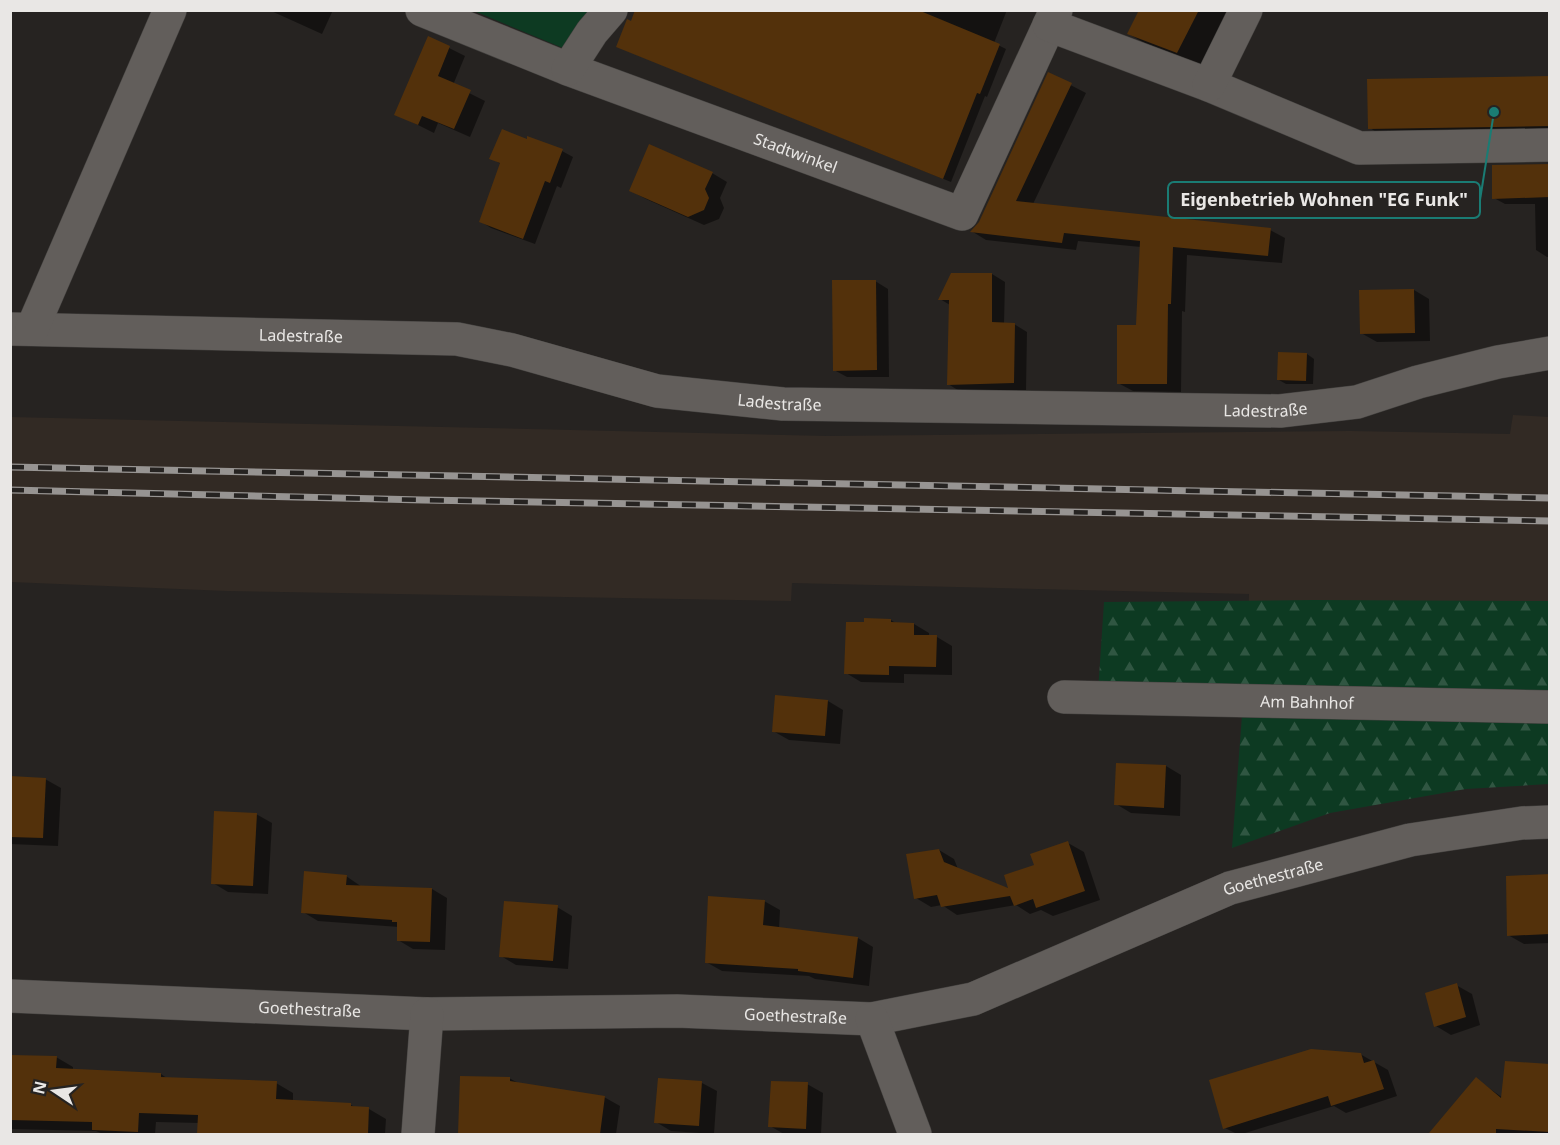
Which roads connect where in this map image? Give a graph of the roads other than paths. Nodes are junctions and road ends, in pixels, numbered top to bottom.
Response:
1 (170, 10) edge
2 (422, 10) edge
3 (611, 10) edge
4 (1246, 10) edge
5 (1053, 18) edge
6 (568, 69) junction
7 (1209, 86) junction
8 (1550, 145) edge
9 (21, 329) edge
10 (1550, 353) edge
11 (1064, 697) dead end
12 (1550, 707) edge
13 (1550, 822) edge
14 (10, 996) edge
15 (427, 1014) junction
16 (872, 1019) junction
17 (418, 1134) edge
18 (915, 1134) edge

1 - 9 street
2 - 6 street, Stadtwinkel
3 - 6 street
4 - 7 street
5 - 6 street, Stadtwinkel
5 - 7 street
7 - 8 street
9 - 10 street, Ladestraße
11 - 12 street, Am Bahnhof
13 - 16 street, Goethestraße
14 - 15 street, Goethestraße
15 - 16 street, Goethestraße
15 - 17 street
16 - 18 street

